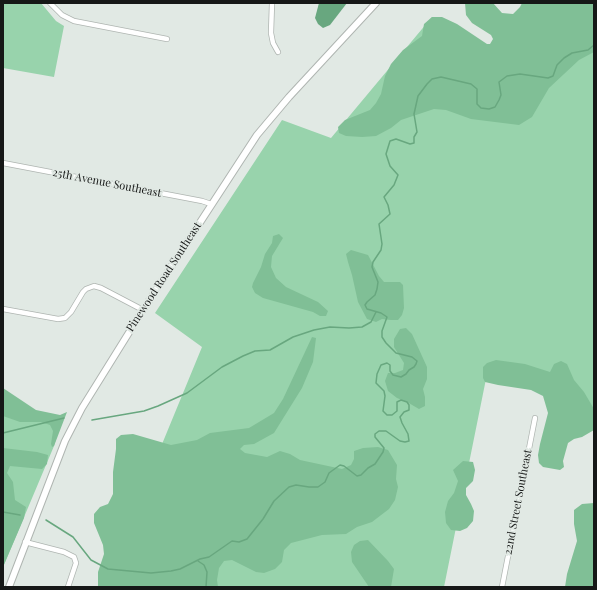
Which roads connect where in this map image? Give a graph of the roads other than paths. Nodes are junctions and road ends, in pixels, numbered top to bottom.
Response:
1 (50, 3) edge
2 (272, 3) edge
3 (376, 3) edge
4 (167, 39) dead end
5 (278, 52) dead end
6 (3, 163) edge
7 (211, 204) junction
8 (3, 308) edge
9 (143, 310) junction
10 (535, 418) dead end
11 (26, 542) junction
12 (9, 587) edge
13 (68, 587) edge
14 (502, 587) edge

1 - 4 street
2 - 5 street
3 - 7 street, Pinewood Road Southeast
6 - 7 street, 25th Avenue Southeast
7 - 9 street, Pinewood Road Southeast
8 - 9 street
9 - 11 street, Pinewood Road Southeast
10 - 14 street, 22nd Street Southeast
11 - 12 street, Pinewood Road Southeast
11 - 13 street

